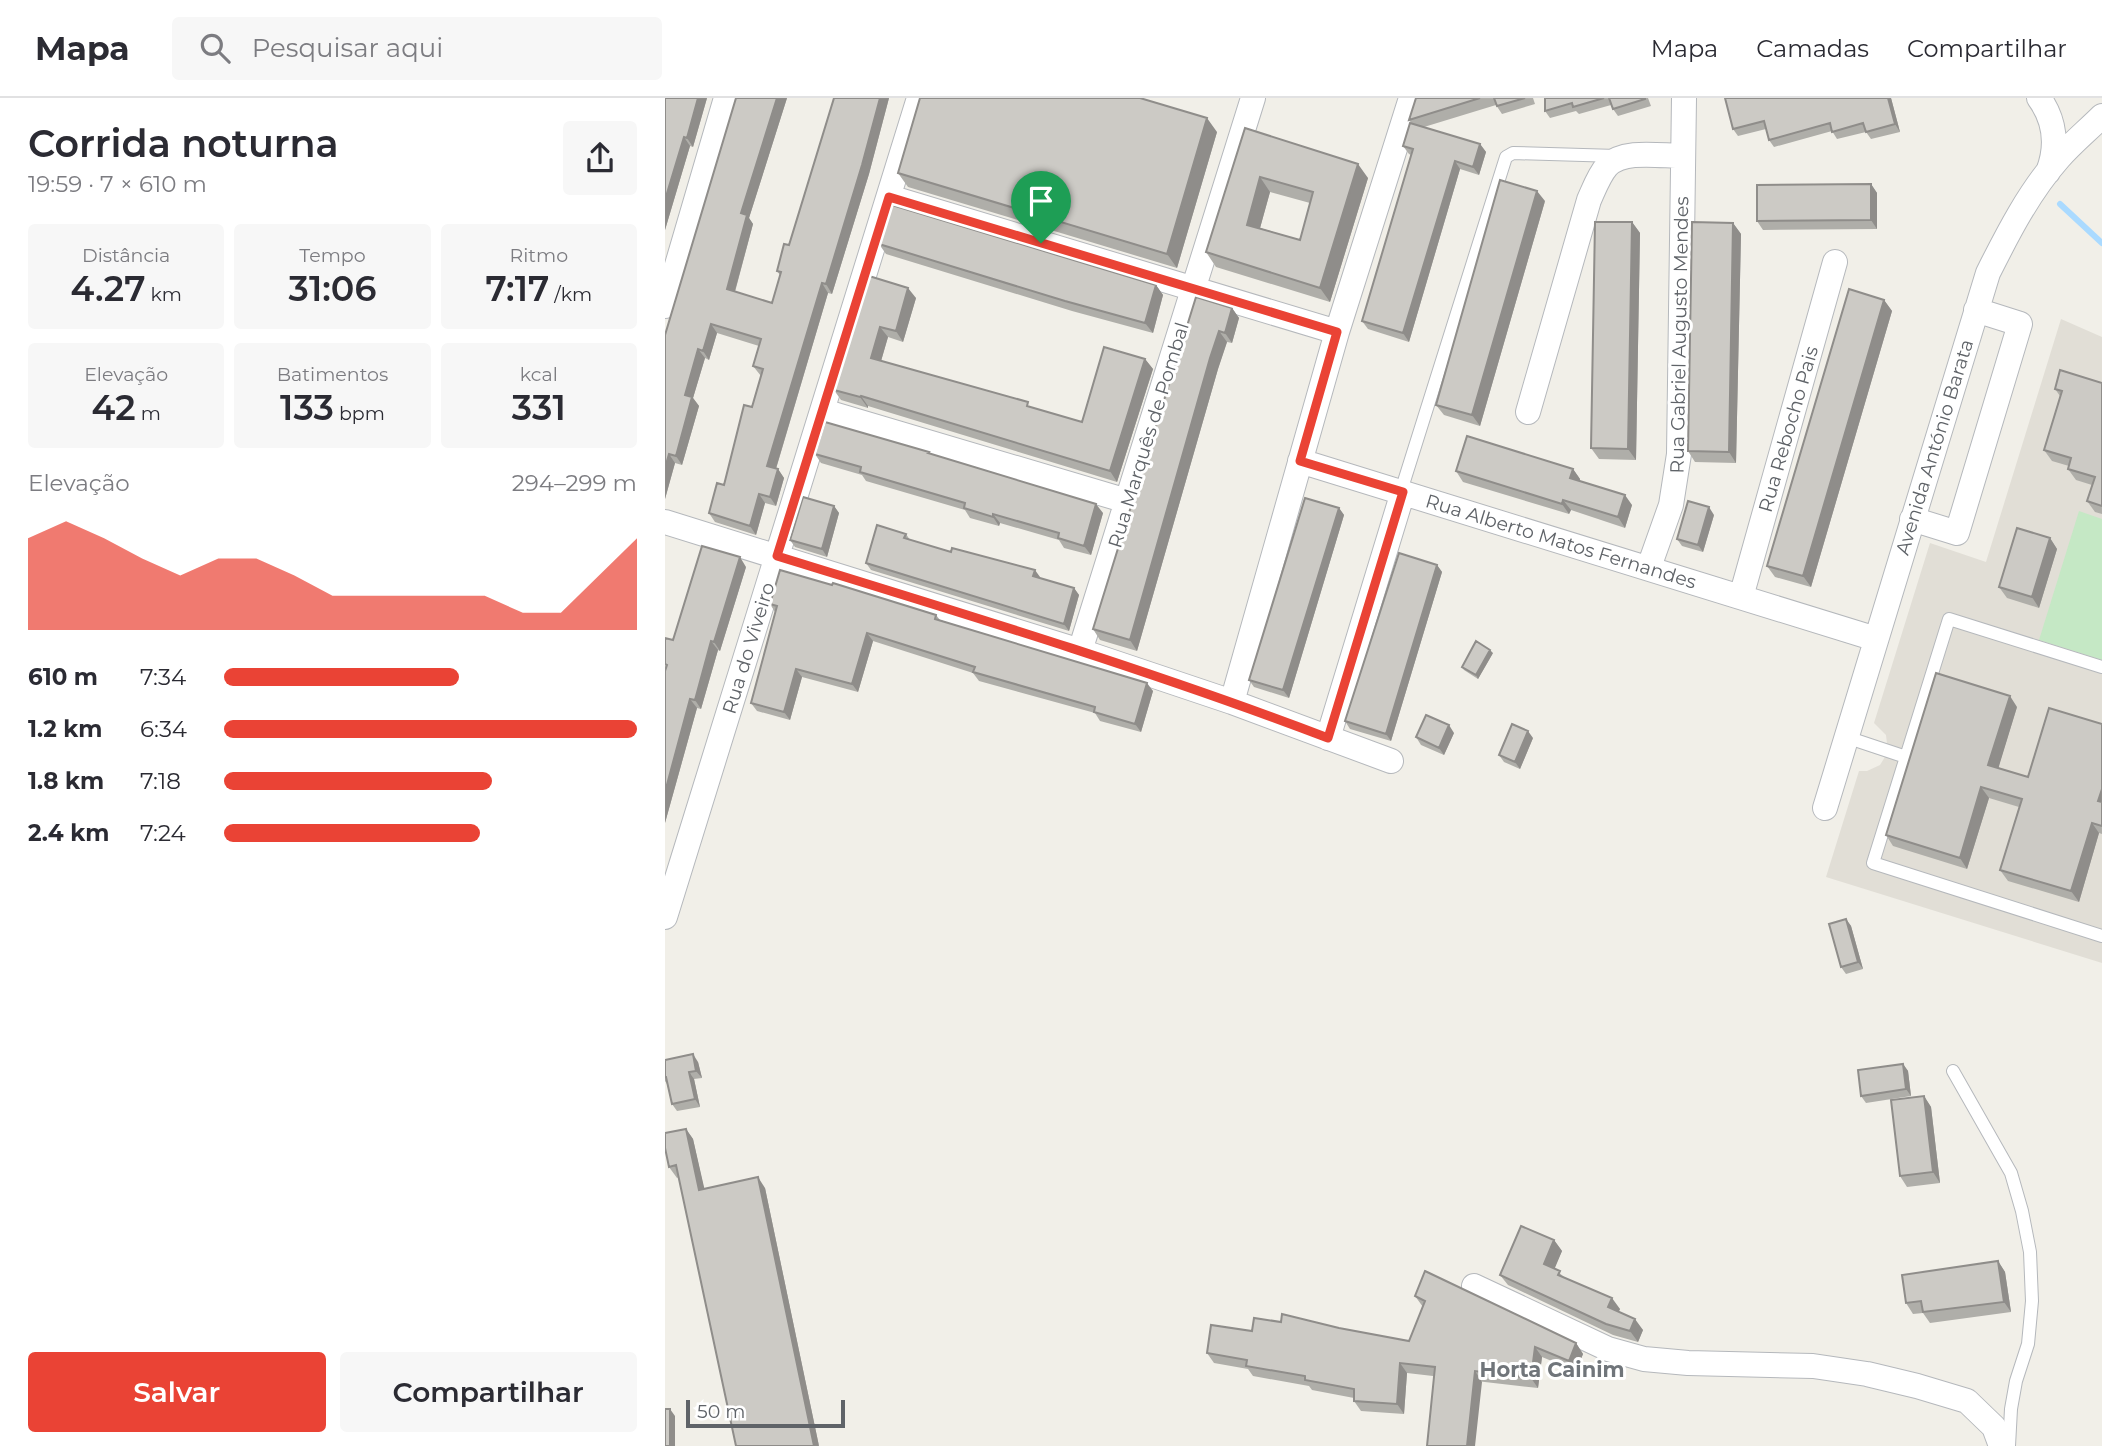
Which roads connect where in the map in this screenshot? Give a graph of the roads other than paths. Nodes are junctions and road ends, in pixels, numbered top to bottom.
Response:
1 (726, 98) edge
2 (919, 98) edge
3 (1253, 98) edge
4 (1411, 98) edge
5 (1684, 98) edge
6 (2039, 98) edge
7 (2102, 116) edge
8 (1625, 156) junction
9 (1682, 156) junction
10 (2048, 172) junction
11 (889, 197) junction
12 (1835, 262) dead end
13 (1193, 288) junction
14 (665, 306) edge
15 (1976, 310) junction
16 (1337, 332) junction
17 (823, 411) junction
18 (1528, 412) dead end
19 (1300, 461) junction
20 (1402, 492) junction
21 (1127, 501) junction
22 (1912, 519) junction
23 (665, 522) edge
24 (777, 556) junction
25 (1649, 567) junction
26 (1741, 597) junction
27 (1876, 639) junction
28 (1080, 651) junction
29 (2102, 667) edge
30 (1232, 702) junction
31 (1846, 737) junction
32 (1328, 738) junction
33 (1906, 757) junction
34 (1391, 761) dead end
35 (1825, 808) dead end
36 (665, 917) edge
37 (2102, 936) edge
38 (1953, 1071) dead end
39 (1474, 1286) dead end
40 (2001, 1446) edge
41 (2009, 1446) edge

1 - 14 street
2 - 11 street, Rua do Viveiro
3 - 13 street, Rua Marquês de Pombal
4 - 16 street
5 - 9 street, Rua Gabriel Augusto Mendes
6 - 10 street
7 - 10 street, Avenida António Barata
8 - 9 street
8 - 18 street
8 - 20 lane
9 - 25 street, Rua Gabriel Augusto Mendes
10 - 15 street, Avenida António Barata
11 - 13 street
11 - 17 street, Rua do Viveiro
12 - 26 street, Rua Rebocho Pais
13 - 16 street
13 - 21 street, Rua Marquês de Pombal
15 - 22 street, Avenida António Barata
15 - 22 street
16 - 19 street
17 - 21 street
17 - 24 street, Rua do Viveiro
19 - 20 street, Rua Alberto Matos Fernandes
19 - 30 street
20 - 25 street, Rua Alberto Matos Fernandes
20 - 32 street
21 - 28 street, Rua Marquês de Pombal
22 - 27 street, Avenida António Barata
23 - 24 street
24 - 28 street
24 - 36 street, Rua do Viveiro
25 - 26 street, Rua Alberto Matos Fernandes
26 - 27 street, Rua Alberto Matos Fernandes
27 - 31 street, Avenida António Barata
28 - 30 street
29 - 33 lane
30 - 32 street
31 - 33 lane
31 - 35 street, Avenida António Barata
32 - 34 street
33 - 37 lane
38 - 41 lane
39 - 40 street

